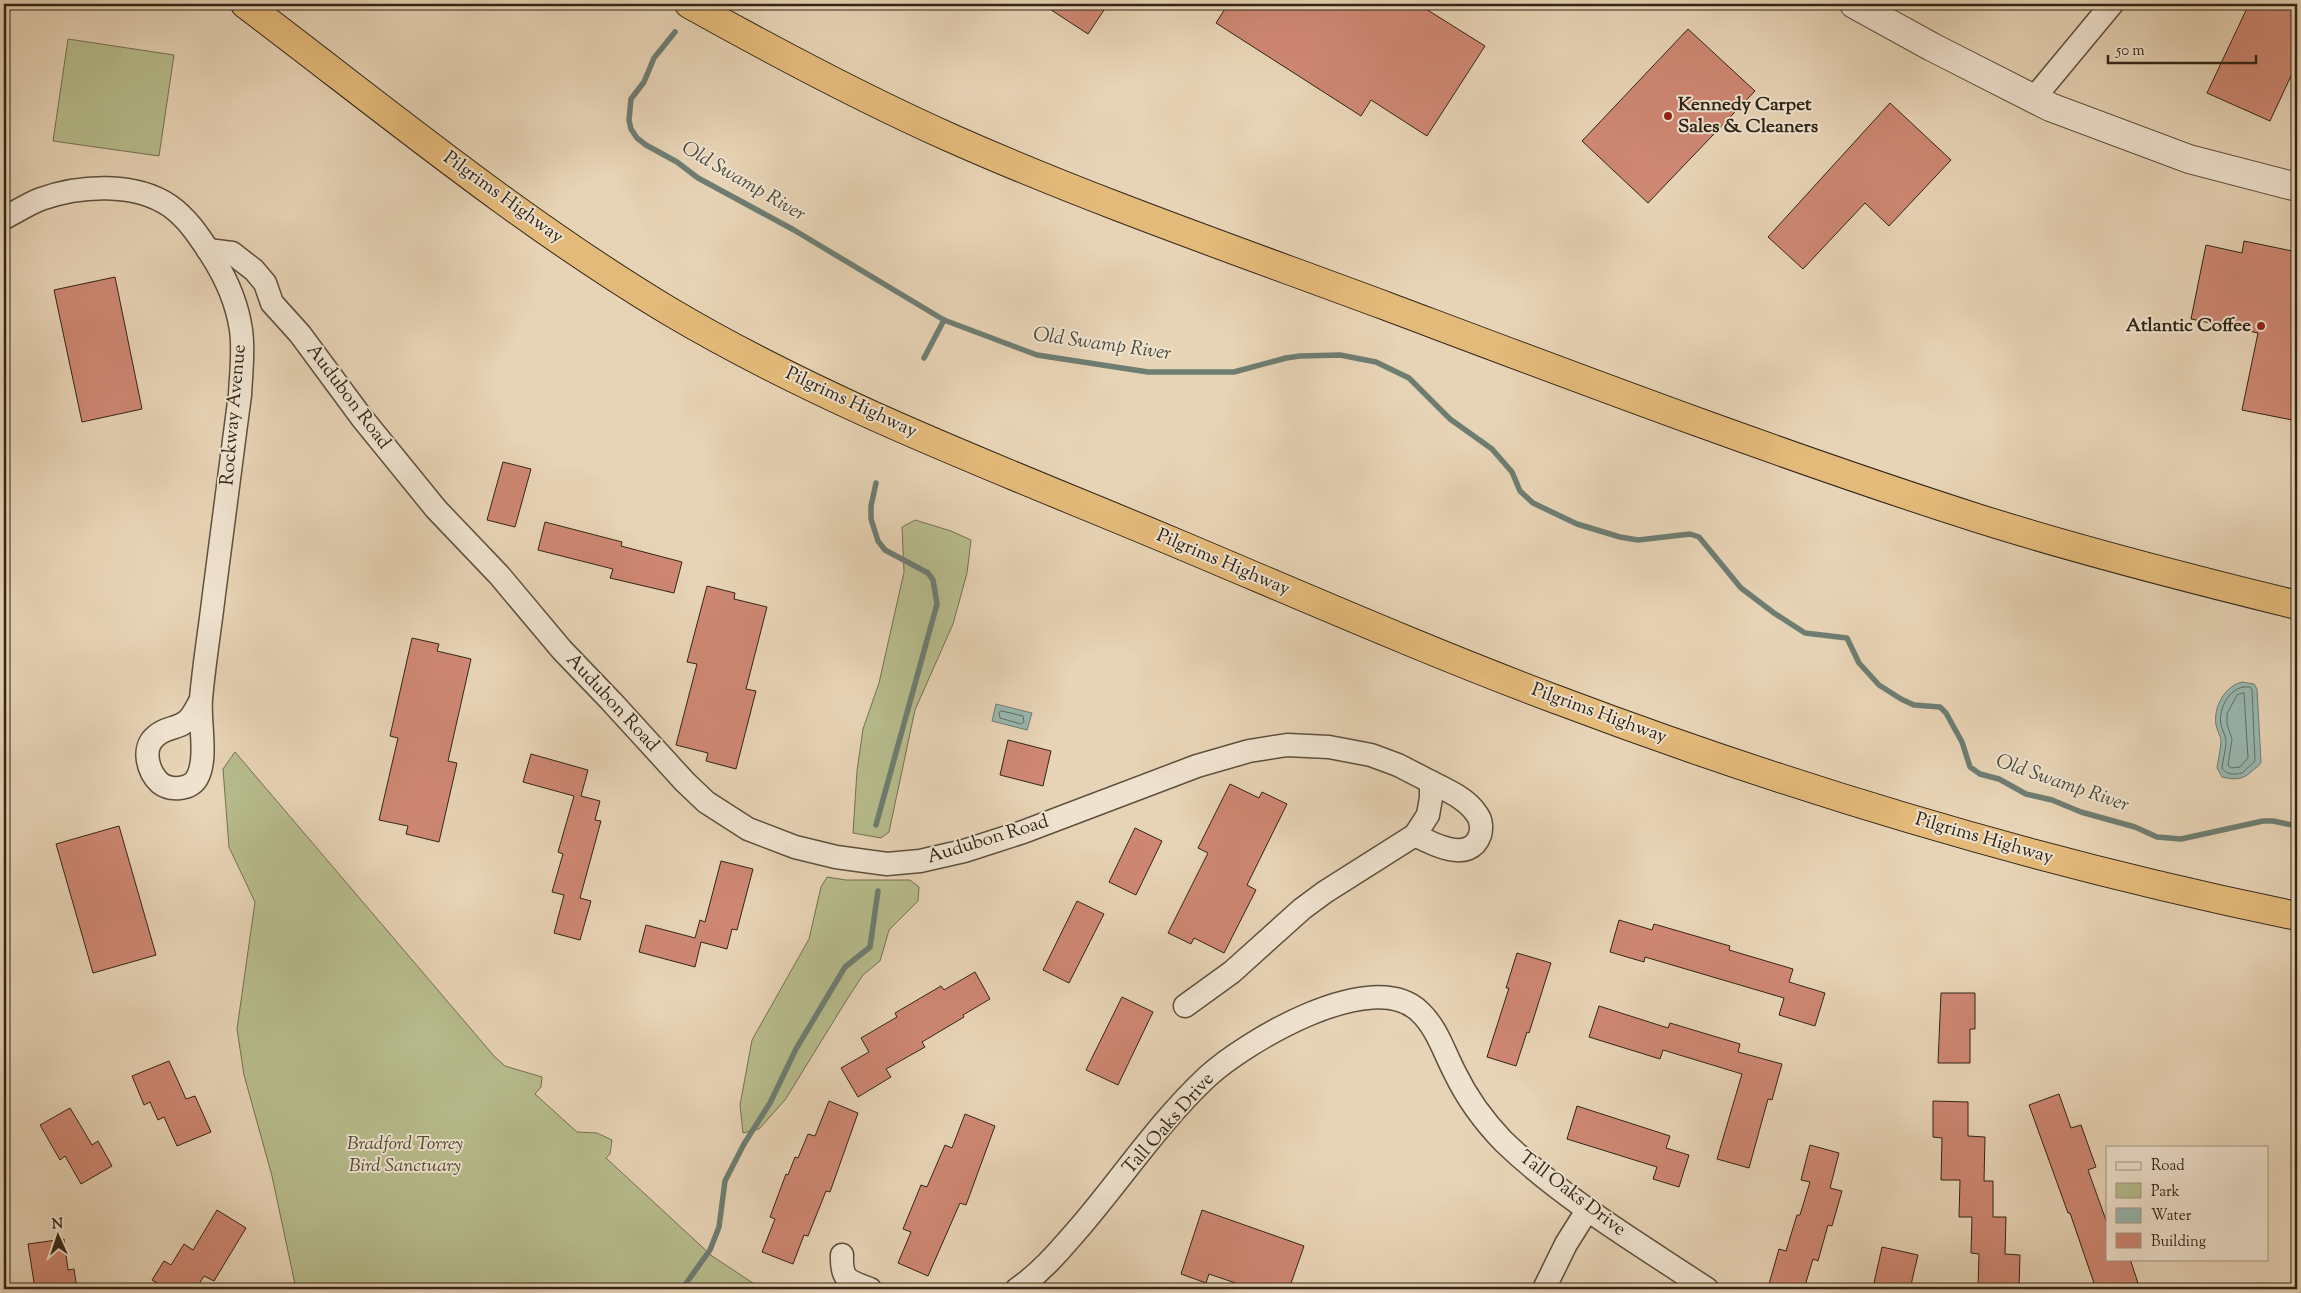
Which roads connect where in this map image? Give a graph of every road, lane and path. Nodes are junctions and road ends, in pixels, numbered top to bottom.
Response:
1 (245, 4) edge
2 (689, 4) edge
3 (1854, 4) edge
4 (2112, 4) edge
5 (2034, 98) junction
6 (2297, 185) edge
7 (4, 218) edge
8 (208, 250) junction
9 (272, 303) junction
10 (236, 311) junction
11 (2297, 606) edge
12 (201, 700) dead end
13 (1431, 782) junction
14 (1415, 835) junction
15 (2297, 916) edge
16 (1185, 1006) dead end
17 (1588, 1209) junction
18 (842, 1255) dead end
19 (870, 1289) edge
20 (1017, 1289) edge
21 (1544, 1289) edge
22 (1707, 1289) edge

1 - 15 highway, Pilgrims Highway
2 - 11 highway
3 - 5 street
4 - 5 street
5 - 6 street
7 - 8 street, Rockway Avenue
8 - 9 street, Audubon Road
8 - 10 street, Rockway Avenue
9 - 10 street
9 - 13 street, Audubon Road
10 - 12 street, Rockway Avenue
13 - 14 street
13 - 14 street, Audubon Road
14 - 16 street
17 - 20 street, Tall Oaks Drive
17 - 21 street
17 - 22 street, Tall Oaks Drive
18 - 19 street

